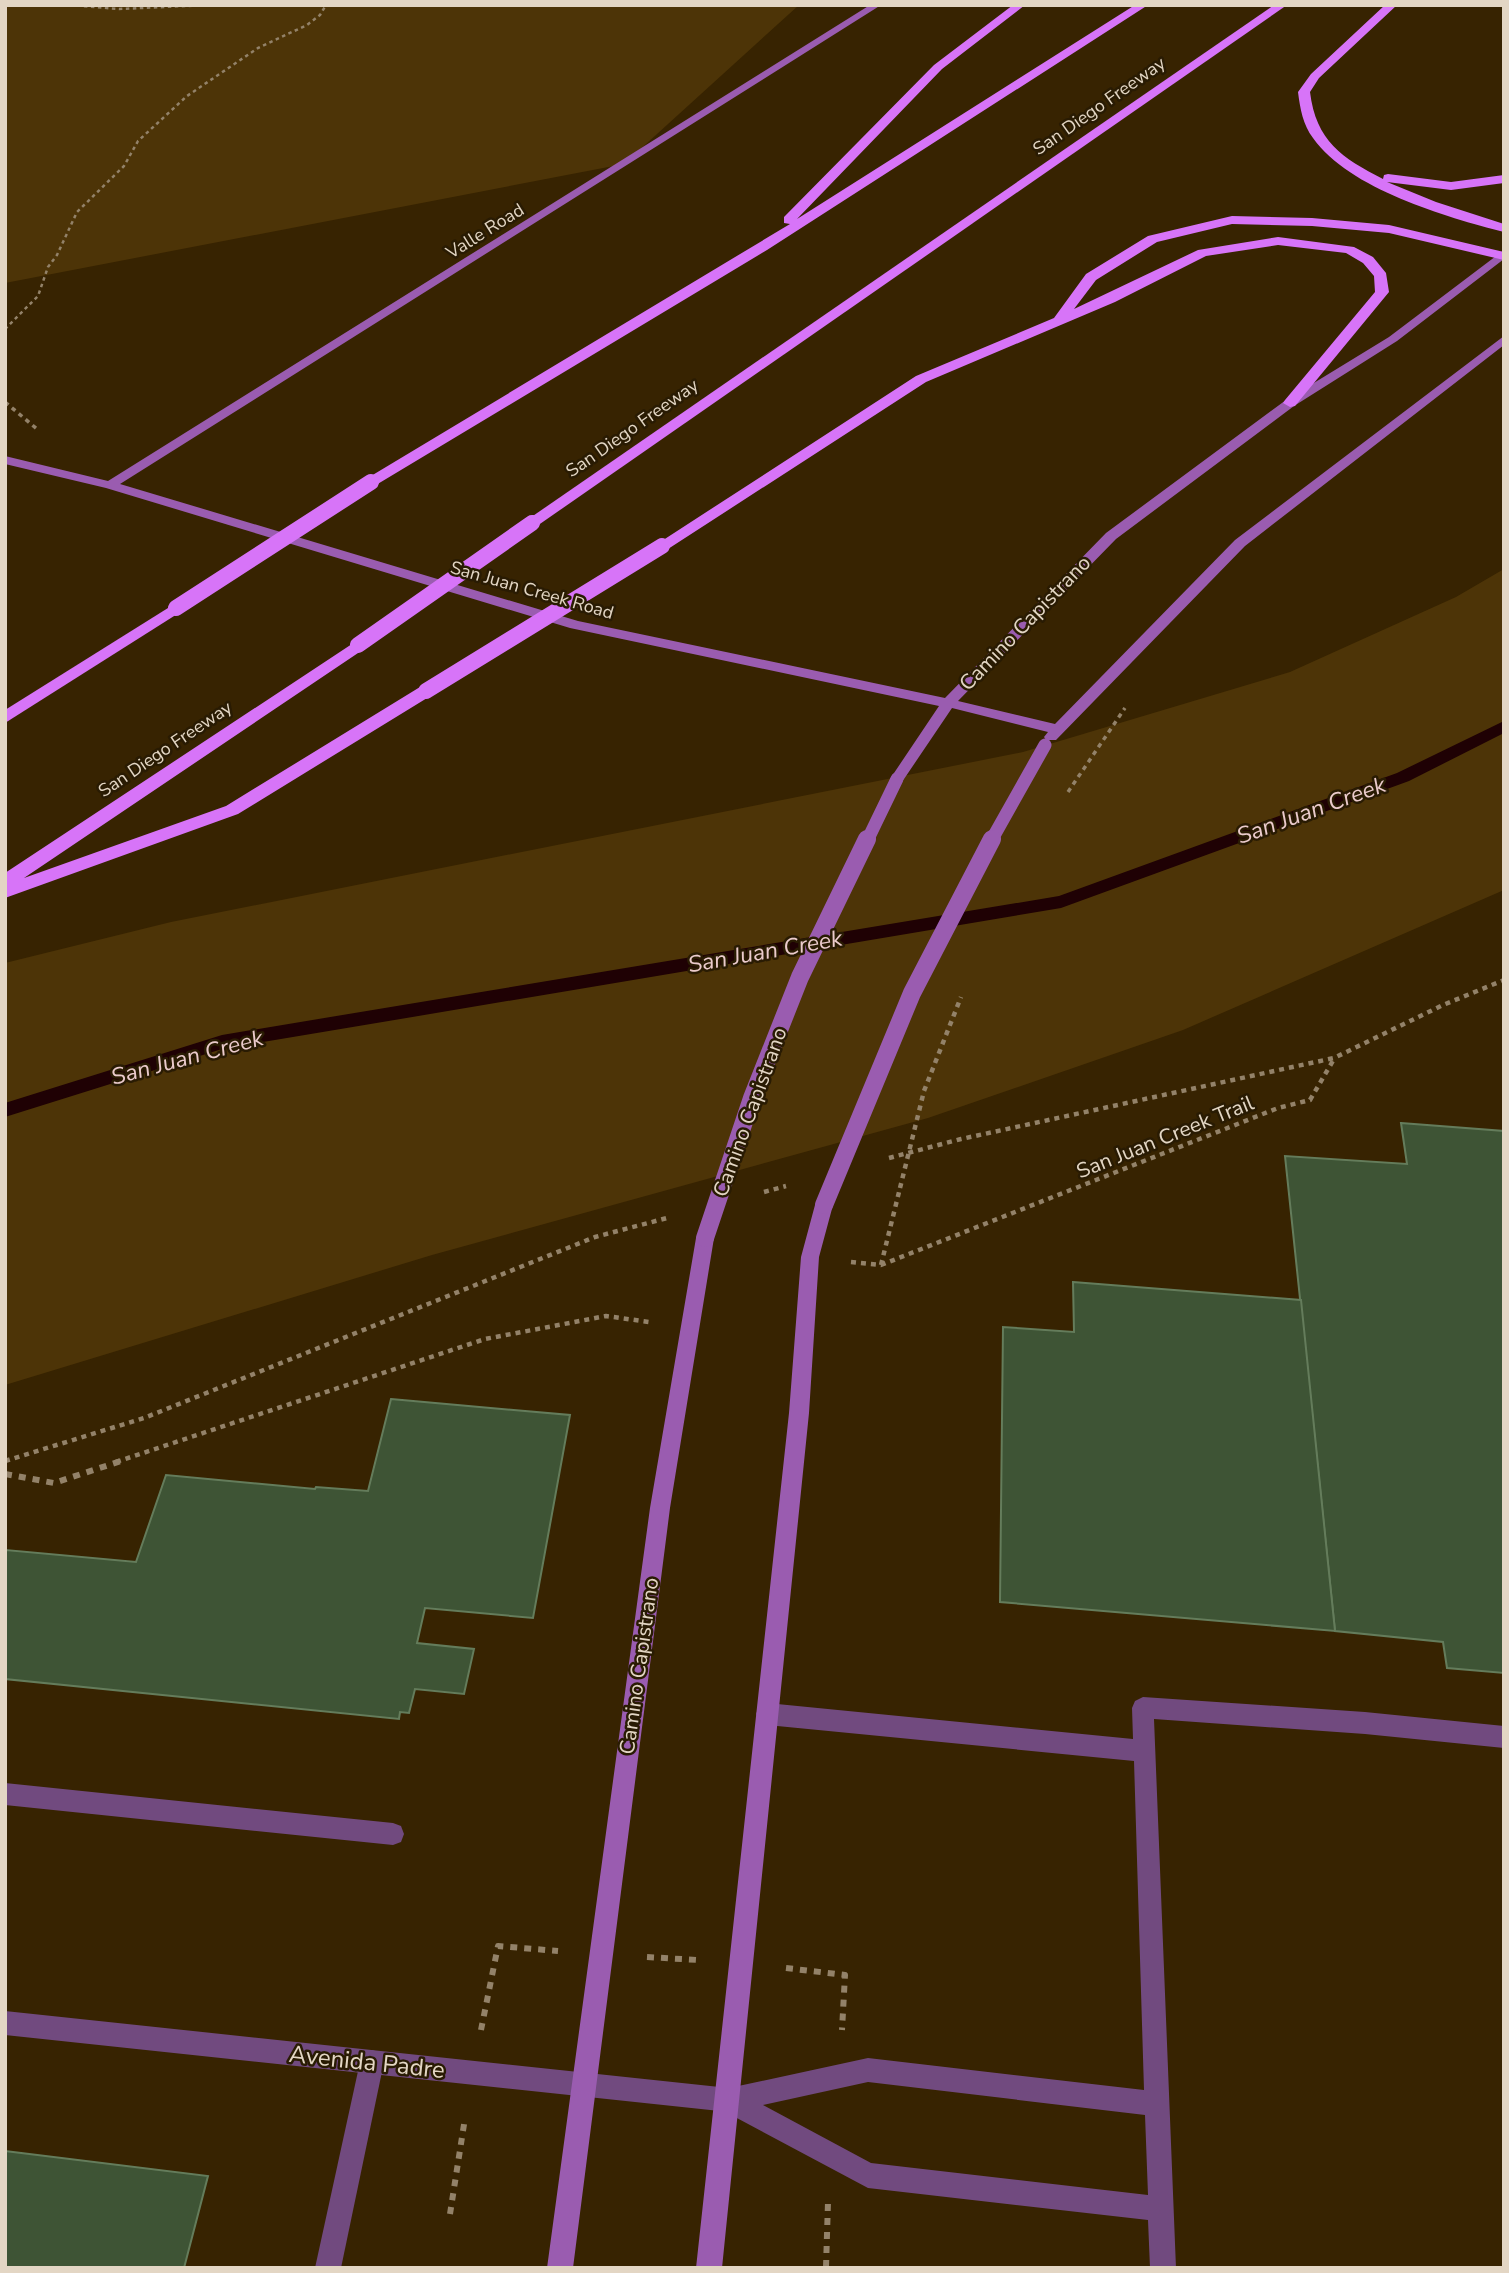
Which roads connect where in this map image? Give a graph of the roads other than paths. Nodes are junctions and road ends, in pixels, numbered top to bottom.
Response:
1 (877, 5) edge
2 (1020, 5) edge
3 (1143, 5) edge
4 (1282, 5) edge
5 (1392, 5) edge
6 (1338, 158) junction
7 (1504, 179) edge
8 (1504, 228) edge
9 (762, 247) junction
10 (1503, 255) edge
11 (1060, 319) junction
12 (1504, 339) edge
13 (1290, 402) junction
14 (5, 460) edge
15 (110, 485) junction
16 (948, 703) junction
17 (5, 718) edge
18 (1056, 729) junction
19 (5, 882) edge
20 (5, 891) edge
21 (767, 1714) junction
22 (1504, 1737) edge
23 (1144, 1751) junction
24 (5, 1794) edge
25 (393, 1834) dead end
26 (5, 2023) edge
27 (372, 2062) junction
28 (582, 2086) junction
29 (729, 2100) junction
30 (1156, 2104) junction
31 (1160, 2209) junction
32 (328, 2268) edge
33 (560, 2268) edge
34 (709, 2268) edge
35 (1163, 2268) edge

1 - 15 main road, Valle Road
2 - 9 highway
3 - 9 highway
4 - 19 highway, San Diego Freeway, bridge
5 - 6 highway
6 - 7 highway
6 - 8 highway
9 - 17 highway, bridge
10 - 11 highway
10 - 13 main road, Camino Capistrano
11 - 13 highway
11 - 20 highway, bridge
12 - 18 main road
13 - 16 main road, Camino Capistrano
14 - 15 main road, San Juan Creek Road
15 - 16 main road, San Juan Creek Road
16 - 18 main road, San Juan Creek Road
16 - 28 main road, Camino Capistrano, bridge
18 - 21 main road, bridge
21 - 23 street
21 - 29 main road
22 - 23 street
23 - 30 street
24 - 25 street
26 - 27 street, Avenida Padre
27 - 28 street, Avenida Padre
27 - 32 street
28 - 29 street, Avenida Padre
28 - 33 main road, Camino Capistrano
29 - 30 street
29 - 31 street
29 - 34 main road
30 - 31 street
31 - 35 street

